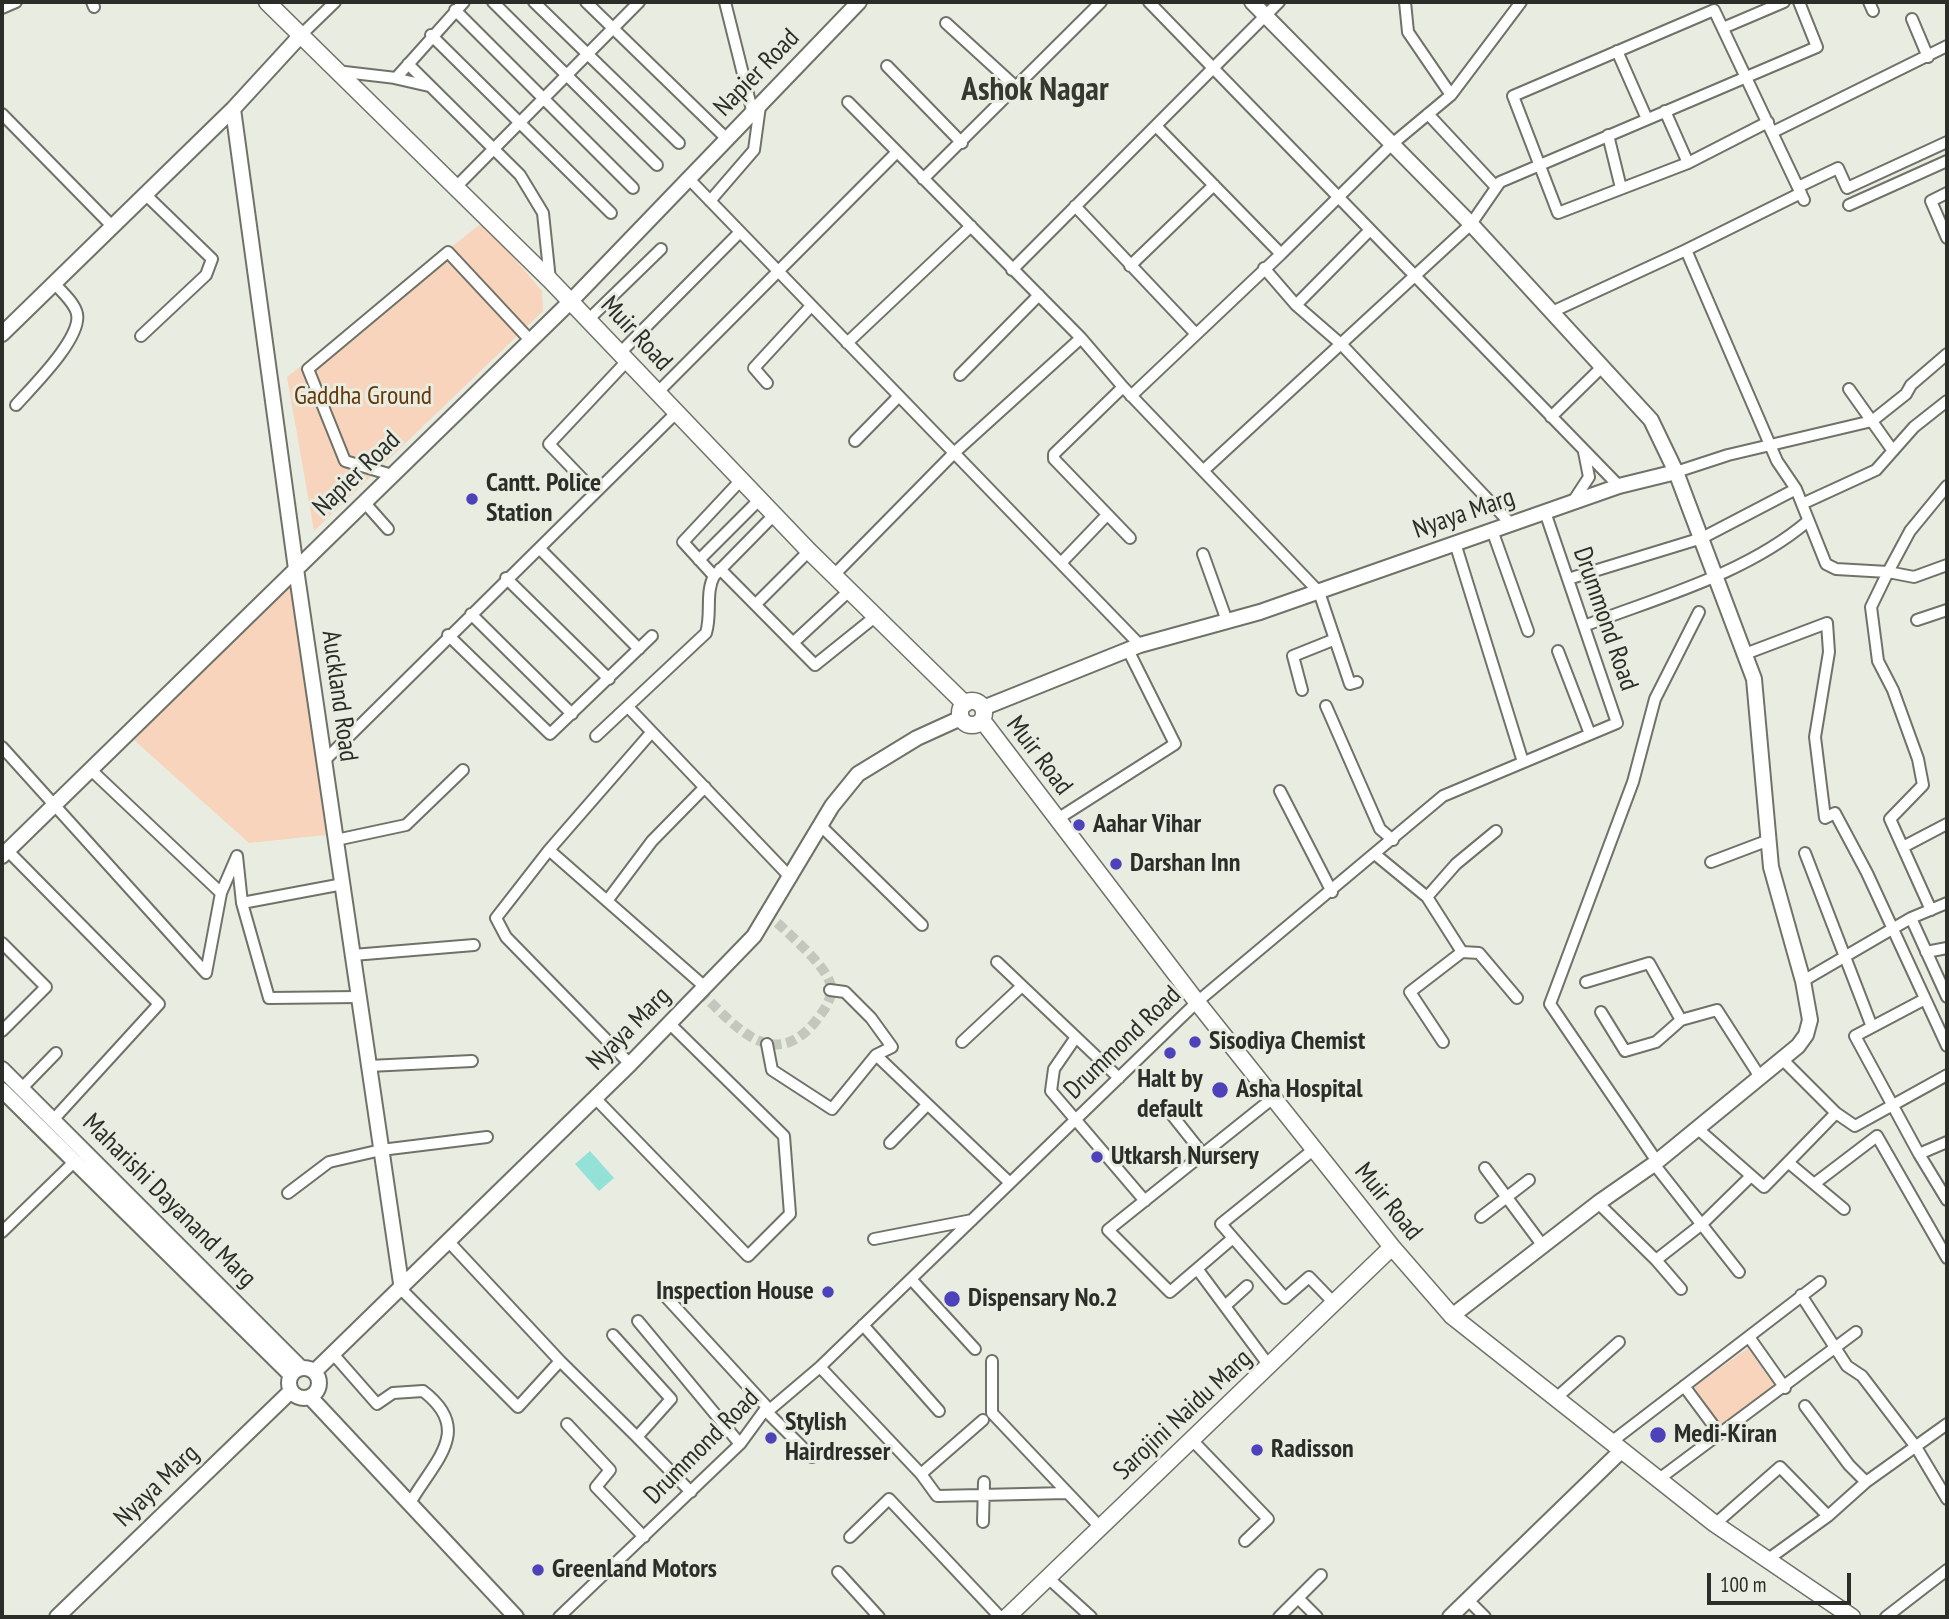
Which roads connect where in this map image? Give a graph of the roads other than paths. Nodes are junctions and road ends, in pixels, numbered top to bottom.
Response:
1 (16, 2) edge
2 (267, 2) edge
3 (334, 2) edge
4 (464, 2) edge
5 (493, 2) edge
6 (534, 2) edge
7 (586, 2) edge
8 (639, 2) edge
9 (725, 2) edge
10 (859, 2) edge
11 (1101, 2) edge
12 (1149, 2) edge
13 (1252, 2) edge
14 (1279, 2) edge
15 (1405, 2) edge
16 (1521, 2) edge
17 (1784, 2) edge
18 (1799, 2) edge
19 (2, 8) edge
20 (455, 10) junction
21 (1266, 16) junction
22 (1912, 19) dead end
23 (947, 23) dead end
24 (613, 28) junction
25 (1723, 28) junction
26 (301, 35) junction
27 (431, 35) junction
28 (1947, 46) edge
29 (1617, 51) junction
30 (587, 54) junction
31 (1928, 57) junction
32 (408, 64) junction
33 (887, 66) dead end
34 (1216, 68) junction
35 (336, 71) junction
36 (567, 76) junction
37 (1746, 76) junction
38 (394, 78) junction
39 (432, 87) junction
40 (1016, 87) junction
41 (1451, 95) junction
42 (544, 100) junction
43 (848, 102) dead end
44 (233, 109) junction
45 (756, 110) junction
46 (1665, 111) junction
47 (2, 114) edge
48 (1428, 114) junction
49 (1647, 119) junction
50 (520, 121) junction
51 (1157, 127) junction
52 (1770, 127) junction
53 (1608, 135) junction
54 (727, 139) junction
55 (1947, 142) edge
56 (680, 143) dead end
57 (962, 143) junction
58 (1391, 145) junction
59 (493, 146) junction
60 (897, 152) junction
61 (1947, 161) edge
62 (1688, 163) junction
63 (1541, 164) junction
64 (657, 165) dead end
65 (689, 179) junction
66 (923, 179) junction
67 (1214, 186) junction
68 (456, 187) junction
69 (1496, 187) junction
70 (633, 188) dead end
71 (1621, 188) junction
72 (1801, 193) junction
73 (1947, 193) edge
74 (145, 194) junction
75 (1339, 198) junction
76 (710, 201) junction
77 (1849, 205) dead end
78 (1075, 206) junction
79 (611, 213) dead end
80 (1471, 223) junction
81 (112, 226) junction
82 (971, 226) junction
83 (1370, 230) junction
84 (740, 232) junction
85 (1947, 237) edge
86 (662, 249) dead end
87 (1686, 250) junction
88 (1282, 254) junction
89 (1130, 266) junction
90 (1264, 268) junction
91 (1012, 270) junction
92 (778, 272) junction
93 (1414, 274) junction
94 (550, 280) junction
95 (54, 283) junction
96 (1039, 295) junction
97 (570, 301) junction
98 (1296, 305) junction
99 (811, 306) junction
100 (1554, 311) junction
101 (588, 320) junction
102 (1195, 333) junction
103 (2, 334) edge
104 (141, 335) dead end
105 (1081, 338) junction
106 (530, 340) junction
107 (847, 343) junction
108 (1342, 345) junction
109 (1947, 354) edge
110 (623, 357) junction
111 (1603, 366) junction
112 (960, 375) dead end
113 (767, 383) dead end
114 (1849, 389) dead end
115 (1127, 391) junction
116 (657, 393) junction
117 (899, 396) junction
118 (1947, 401) edge
119 (16, 405) dead end
120 (676, 412) junction
121 (1551, 417) junction
122 (1872, 421) junction
123 (855, 441) dead end
124 (1771, 444) junction
125 (1583, 449) junction
126 (1893, 451) junction
127 (954, 453) junction
128 (1204, 470) junction
129 (1676, 472) junction
130 (392, 475) junction
131 (741, 480) junction
132 (1619, 486) junction
133 (1947, 486) edge
134 (1796, 489) junction
135 (594, 491) junction
136 (760, 499) junction
137 (364, 502) junction
138 (1571, 502) junction
139 (1802, 503) junction
140 (1545, 512) junction
141 (775, 514) junction
142 (1107, 515) junction
143 (1808, 521) junction
144 (1511, 524) junction
145 (388, 529) dead end
146 (1492, 530) junction
147 (1130, 538) dead end
148 (1702, 538) junction
149 (1455, 544) junction
150 (540, 549) junction
151 (809, 551) junction
152 (1203, 554) dead end
153 (699, 560) junction
154 (1061, 563) junction
155 (1947, 565) edge
156 (296, 569) junction
157 (717, 572) junction
158 (1888, 572) junction
159 (1715, 575) junction
160 (834, 576) junction
161 (506, 578) junction
162 (1568, 579) junction
163 (849, 591) junction
164 (1319, 592) junction
165 (756, 604) junction
166 (1947, 610) edge
167 (1699, 612) dead end
168 (471, 614) junction
169 (876, 616) junction
170 (1917, 620) dead end
171 (1227, 621) junction
172 (1584, 626) junction
173 (1528, 631) dead end
174 (448, 635) junction
175 (652, 636) dead end
176 (1333, 640) junction
177 (795, 641) junction
178 (1134, 647) junction
179 (639, 649) junction
180 (1558, 651) dead end
181 (1745, 654) junction
182 (609, 679) junction
183 (1357, 682) dead end
184 (1302, 690) dead end
185 (1326, 706) dead end
186 (628, 707) junction
187 (963, 711) junction
188 (572, 714) junction
189 (982, 714) junction
190 (650, 734) junction
191 (1590, 734) junction
192 (596, 736) dead end
193 (2, 747) edge
194 (324, 761) junction
195 (1523, 762) junction
196 (90, 769) junction
197 (463, 770) dead end
198 (705, 787) junction
199 (1280, 791) dead end
200 (55, 803) junction
201 (1056, 820) junction
202 (1947, 824) edge
203 (821, 826) junction
204 (1496, 831) dead end
205 (336, 840) junction
206 (1393, 840) junction
207 (1769, 840) junction
208 (1903, 846) junction
209 (549, 850) junction
210 (5, 853) edge
211 (1805, 853) dead end
212 (1376, 855) junction
213 (1711, 862) dead end
214 (791, 878) junction
215 (343, 884) junction
216 (1332, 892) junction
217 (221, 893) junction
218 (1427, 897) junction
219 (607, 901) junction
220 (242, 903) junction
221 (1947, 903) edge
222 (1931, 910) junction
223 (1910, 918) junction
224 (922, 925) dead end
225 (1891, 930) junction
226 (2, 943) edge
227 (474, 946) dead end
228 (1947, 948) edge
229 (1462, 952) junction
230 (1926, 952) junction
231 (353, 955) junction
232 (1842, 957) junction
233 (997, 962) dead end
234 (1803, 981) junction
235 (1586, 982) dead end
236 (1022, 986) junction
237 (705, 987) junction
238 (830, 990) dead end
239 (359, 997) junction
240 (1947, 997) edge
241 (1517, 998) dead end
242 (1925, 999) junction
243 (1197, 1002) junction
244 (1601, 1012) dead end
245 (1681, 1020) junction
246 (670, 1024) junction
247 (1872, 1027) junction
248 (2, 1031) edge
249 (1076, 1037) junction
250 (962, 1042) dead end
251 (1443, 1042) dead end
252 (767, 1044) dead end
253 (1947, 1046) edge
254 (56, 1053) dead end
255 (876, 1055) junction
256 (1782, 1059) junction
257 (472, 1061) dead end
258 (630, 1064) junction
259 (369, 1066) junction
260 (2, 1069) edge
261 (1947, 1075) edge
262 (1759, 1077) junction
263 (1119, 1078) junction
264 (21, 1089) junction
265 (2, 1090) edge
266 (595, 1098) junction
267 (1273, 1098) junction
268 (1892, 1104) junction
269 (928, 1105) junction
270 (1836, 1113) junction
271 (1172, 1115) dead end
272 (1077, 1119) junction
273 (53, 1120) junction
274 (1698, 1129) junction
275 (486, 1137) dead end
276 (1947, 1142) edge
277 (890, 1143) dead end
278 (381, 1150) junction
279 (1313, 1150) junction
280 (1203, 1154) junction
281 (1919, 1154) junction
282 (75, 1161) junction
283 (1655, 1162) junction
284 (1789, 1163) junction
285 (1485, 1168) dead end
286 (1751, 1176) junction
287 (1529, 1180) dead end
288 (1010, 1184) junction
289 (1814, 1184) junction
290 (288, 1193) dead end
291 (1946, 1194) edge
292 (1506, 1196) junction
293 (1145, 1200) junction
294 (1598, 1203) junction
295 (1844, 1209) dead end
296 (1480, 1217) dead end
297 (972, 1220) junction
298 (1702, 1224) junction
299 (2, 1232) edge
300 (874, 1238) dead end
301 (1233, 1238) junction
302 (449, 1242) junction
303 (1392, 1247) junction
304 (1543, 1247) junction
305 (1947, 1258) edge
306 (1656, 1260) junction
307 (1198, 1270) junction
308 (1739, 1272) dead end
309 (911, 1279) junction
310 (1820, 1282) dead end
311 (1247, 1286) dead end
312 (1681, 1289) dead end
313 (402, 1290) junction
314 (1801, 1295) junction
315 (667, 1298) dead end
316 (1335, 1304) junction
317 (1225, 1306) junction
318 (1452, 1316) junction
319 (638, 1321) dead end
320 (863, 1325) junction
321 (1856, 1332) dead end
322 (613, 1335) dead end
323 (1749, 1337) junction
324 (1619, 1342) dead end
325 (1837, 1347) junction
326 (975, 1349) dead end
327 (334, 1355) junction
328 (560, 1361) junction
329 (992, 1361) dead end
330 (820, 1367) junction
331 (1270, 1367) junction
332 (302, 1372) junction
333 (1684, 1386) junction
334 (1785, 1388) junction
335 (291, 1391) junction
336 (310, 1397) junction
337 (1556, 1399) junction
338 (1805, 1406) dead end
339 (767, 1410) junction
340 (939, 1411) dead end
341 (983, 1420) dead end
342 (567, 1424) dead end
343 (1947, 1424) edge
344 (1719, 1433) junction
345 (637, 1437) junction
346 (1192, 1440) junction
347 (740, 1444) junction
348 (1616, 1447) junction
349 (1916, 1447) junction
350 (812, 1457) dead end
351 (921, 1474) junction
352 (1658, 1479) junction
353 (984, 1482) dead end
354 (1866, 1482) junction
355 (691, 1492) junction
356 (1067, 1493) junction
357 (984, 1495) junction
358 (1947, 1499) edge
359 (410, 1503) junction
360 (1828, 1516) junction
361 (983, 1522) dead end
362 (1715, 1524) junction
363 (1100, 1527) junction
364 (644, 1537) junction
365 (850, 1537) dead end
366 (1244, 1541) dead end
367 (1767, 1560) junction
368 (1947, 1570) edge
369 (838, 1572) dead end
370 (1321, 1575) dead end
371 (1047, 1577) junction
372 (1298, 1598) junction
373 (1468, 1600) junction
374 (57, 1617) edge
375 (516, 1617) edge
376 (559, 1617) edge
377 (879, 1617) edge
378 (1000, 1617) edge
379 (1007, 1617) edge
380 (1091, 1617) edge
381 (1279, 1617) edge
382 (1317, 1617) edge
383 (1450, 1617) edge
384 (1485, 1617) edge
385 (1852, 1617) edge
386 (1885, 1617) edge

1 - 19 street
2 - 26 main road, Muir Road
3 - 26 street
4 - 20 street
5 - 36 street
6 - 30 street
7 - 24 street
8 - 24 street
9 - 45 street
10 - 45 street, Napier Road
11 - 40 street
12 - 34 street
13 - 21 street
14 - 21 street
15 - 41 street
16 - 41 street
17 - 25 street
18 - 37 street
20 - 27 street
20 - 42 street
21 - 34 street
21 - 58 street
22 - 31 street
23 - 40 street
24 - 30 street
24 - 54 street
25 - 29 street
25 - 37 street
26 - 35 main road, Muir Road
26 - 44 street
27 - 32 street
27 - 50 street
28 - 31 street
29 - 49 street
29 - 63 street
30 - 36 street
30 - 56 street
31 - 52 street
32 - 38 street
32 - 39 street
33 - 57 street
34 - 51 street
34 - 75 street
35 - 38 street
35 - 68 main road, Muir Road
36 - 42 street
36 - 64 street
37 - 46 street
37 - 52 street
38 - 39 street
39 - 59 street
40 - 57 street
41 - 48 street
42 - 50 street
42 - 70 street
43 - 60 street
44 - 74 street
44 - 156 street, Auckland Road
45 - 54 street, Napier Road
45 - 76 street
46 - 49 street
46 - 62 street
47 - 81 street
48 - 58 street
48 - 69 street
49 - 53 street
50 - 59 street
50 - 79 street
51 - 67 street
51 - 78 street
52 - 62 street
52 - 72 street
53 - 63 street
53 - 71 street
54 - 65 street, Napier Road
55 - 72 street
57 - 66 street
58 - 75 street
58 - 80 street
59 - 68 street
59 - 94 street
60 - 66 street
60 - 92 street
61 - 77 street
62 - 71 street
63 - 69 street
63 - 71 street
65 - 76 street
65 - 97 street, Napier Road
66 - 82 street
67 - 88 street
67 - 89 street
68 - 94 main road, Muir Road
69 - 80 street
72 - 87 street
73 - 85 street
74 - 81 street
74 - 104 street
75 - 83 street
75 - 88 street
76 - 84 street
78 - 89 street
78 - 91 street
80 - 93 street
80 - 100 street
81 - 95 street
82 - 91 street
82 - 107 street
83 - 93 street
83 - 98 street
84 - 92 street
84 - 110 street
86 - 101 street
87 - 100 street
87 - 124 street
88 - 90 street
89 - 102 street
90 - 98 street
90 - 102 street
91 - 96 street
92 - 99 street
92 - 116 street
93 - 108 street
93 - 121 street
94 - 97 main road, Muir Road
95 - 103 street
95 - 119 street
96 - 105 street
96 - 112 street
97 - 101 main road, Muir Road
97 - 106 street, Napier Road
98 - 108 street
99 - 107 street
99 - 113 street
100 - 111 street
101 - 110 main road, Muir Road
102 - 115 street
105 - 115 street
105 - 127 street
106 - 130 street, Napier Road
106 - 130 street
107 - 117 street
108 - 128 street
108 - 144 street
109 - 122 street, Nyaya Marg
110 - 116 main road, Muir Road
110 - 135 street
111 - 121 street
111 - 129 street
114 - 122 street
115 - 128 street
115 - 142 street
116 - 120 main road, Muir Road
117 - 123 street
117 - 127 street
118 - 126 street
120 - 131 main road, Muir Road
120 - 135 street
121 - 125 street
122 - 124 street, Nyaya Marg
122 - 126 street
124 - 129 street, Nyaya Marg
124 - 134 street
125 - 132 street
125 - 138 street
126 - 139 street
127 - 154 street
127 - 160 street
128 - 164 street
129 - 132 street, Nyaya Marg
129 - 148 street
130 - 137 street, Napier Road
131 - 136 main road, Muir Road
131 - 153 street
132 - 138 street, Nyaya Marg
133 - 158 street
134 - 139 street
134 - 148 street
135 - 150 street
136 - 141 main road, Muir Road
136 - 153 street
137 - 145 street
137 - 156 street, Napier Road
138 - 140 street, Nyaya Marg
139 - 143 street
140 - 144 street, Nyaya Marg
140 - 162 street, Drummond Road
141 - 151 main road, Muir Road
141 - 157 street
142 - 147 street
142 - 154 street
143 - 158 street
143 - 159 street
144 - 146 street, Nyaya Marg
146 - 149 street, Nyaya Marg
146 - 173 street
148 - 159 street
148 - 162 street
149 - 164 street, Nyaya Marg
149 - 195 street
150 - 161 street
150 - 179 street
151 - 160 main road, Muir Road
151 - 165 street
152 - 171 street
153 - 157 street
154 - 178 street
155 - 158 street
156 - 194 street, Auckland Road
156 - 196 street, Napier Road
157 - 165 street
157 - 186 street
158 - 208 street
159 - 172 street
159 - 181 street
160 - 163 main road, Muir Road
161 - 168 street
161 - 182 street
162 - 172 street, Drummond Road
163 - 169 main road, Muir Road
163 - 177 street
164 - 171 street, Nyaya Marg
164 - 176 street
165 - 177 street
166 - 170 street
167 - 283 street
168 - 174 street
168 - 188 street
169 - 177 street
169 - 187 main road, Muir Road
171 - 178 street, Nyaya Marg
172 - 191 street, Drummond Road
174 - 188 street
174 - 194 street
175 - 179 street
176 - 183 street
176 - 184 street
178 - 189 street, Nyaya Marg
178 - 201 street
179 - 182 street
180 - 191 street
181 - 207 street
181 - 225 street
182 - 188 street
185 - 206 street
186 - 190 street
186 - 192 street
187 - 189 main road
187 - 203 street, Nyaya Marg
189 - 201 main road, Muir Road
190 - 198 street
190 - 209 street
191 - 195 street, Drummond Road
193 - 200 street
194 - 205 street, Auckland Road
195 - 206 street, Drummond Road
196 - 200 street, Napier Road
196 - 217 street
197 - 205 street
198 - 214 street
198 - 219 street
199 - 216 street
200 - 210 street, Napier Road
200 - 217 street
201 - 243 main road, Muir Road
202 - 208 street
203 - 214 street, Nyaya Marg
203 - 224 street
204 - 218 street
205 - 215 street, Auckland Road
206 - 212 street, Drummond Road
207 - 213 street
207 - 234 street
208 - 222 street
209 - 219 street
209 - 258 street
210 - 273 street
211 - 232 street
212 - 216 street, Drummond Road
212 - 218 street
214 - 237 street, Nyaya Marg
215 - 220 street
215 - 231 street, Auckland Road
216 - 243 street, Drummond Road
217 - 220 street
218 - 229 street
219 - 237 street
220 - 239 street
221 - 222 street
222 - 223 street
223 - 225 street
223 - 230 street
225 - 232 street
225 - 242 street
226 - 248 street
227 - 231 street
228 - 230 street
229 - 241 street
229 - 251 street
230 - 240 street
231 - 239 street, Auckland Road
232 - 234 street
232 - 247 street
233 - 236 street
234 - 256 street
235 - 245 street
236 - 249 street
236 - 250 street
237 - 246 street, Nyaya Marg
238 - 255 street
239 - 259 street, Auckland Road
242 - 247 street
242 - 253 street
243 - 263 street, Drummond Road
243 - 267 main road, Muir Road
244 - 245 street
245 - 262 street
246 - 258 street, Nyaya Marg
246 - 266 street
247 - 268 street
249 - 263 street
249 - 272 street
252 - 255 street
254 - 264 street
255 - 269 street
256 - 262 street
256 - 270 street
257 - 259 street
258 - 266 street, Nyaya Marg
259 - 278 street, Auckland Road
260 - 264 street, Maharishi Dayanand Marg
261 - 268 street
262 - 274 street
263 - 272 street, Drummond Road
264 - 273 street, Maharishi Dayanand Marg
265 - 282 street, Maharishi Dayanand Marg
266 - 302 street, Nyaya Marg
267 - 279 main road, Muir Road
267 - 280 street
268 - 270 street
268 - 281 street
269 - 277 street
269 - 288 street
270 - 284 street
271 - 280 street
272 - 288 street, Drummond Road
272 - 293 street
273 - 332 street, Maharishi Dayanand Marg
274 - 283 street
274 - 286 street
275 - 278 street
276 - 281 street
278 - 290 street
278 - 313 street, Auckland Road
279 - 301 street
279 - 303 main road, Muir Road
280 - 293 street
281 - 291 street
282 - 299 street
282 - 332 street, Maharishi Dayanand Marg
283 - 294 street
283 - 298 street
284 - 286 street
284 - 289 street
285 - 292 street
286 - 298 street
287 - 292 street
288 - 297 street, Drummond Road
289 - 295 street
289 - 305 street
292 - 296 street
292 - 304 street
293 - 307 street
294 - 304 street
294 - 306 street
297 - 300 street
297 - 309 street, Drummond Road
298 - 306 street
298 - 308 street
301 - 307 street
301 - 316 street
302 - 313 street, Nyaya Marg
302 - 328 street
303 - 316 main road, Sarojini Naidu Marg
303 - 318 main road, Muir Road
304 - 318 street
306 - 312 street
307 - 317 street
309 - 320 street, Drummond Road
309 - 326 street
310 - 314 street
311 - 317 street
313 - 327 street, Nyaya Marg
313 - 328 street
314 - 323 street
314 - 325 street
315 - 339 street
316 - 331 main road, Sarojini Naidu Marg
317 - 331 street
318 - 337 main road, Muir Road
319 - 347 street
320 - 330 street, Drummond Road
320 - 340 street
321 - 325 street
322 - 345 street
323 - 333 street
323 - 334 street
324 - 337 street
325 - 334 street
325 - 349 street
327 - 332 street, Nyaya Marg
327 - 359 street
328 - 345 street
329 - 356 street
330 - 339 street, Drummond Road
330 - 351 street
331 - 346 main road, Sarojini Naidu Marg
332 - 335 street
332 - 336 street
333 - 344 street
333 - 348 street
334 - 344 street
335 - 336 street
335 - 374 street, Nyaya Marg
336 - 359 street
337 - 348 main road, Muir Road
338 - 354 street
339 - 347 street, Drummond Road
339 - 350 street
341 - 351 street
342 - 364 street
343 - 349 street
344 - 352 street
345 - 355 street
346 - 363 main road, Sarojini Naidu Marg
346 - 366 street
347 - 355 street, Drummond Road
348 - 352 main road, Muir Road
348 - 373 street
349 - 354 street
349 - 358 street
351 - 357 street
352 - 362 main road, Muir Road
353 - 357 street
354 - 360 street
355 - 364 street, Drummond Road
356 - 357 street
356 - 363 street
357 - 361 street
359 - 375 street
360 - 362 street
360 - 367 street
362 - 367 main road, Muir Road
363 - 371 main road, Sarojini Naidu Marg
364 - 376 street, Drummond Road
365 - 378 street
367 - 385 main road, Muir Road
368 - 386 street
369 - 377 street
370 - 372 street
371 - 379 main road, Sarojini Naidu Marg
371 - 380 street
372 - 381 street
372 - 382 street
373 - 383 street
373 - 384 street

